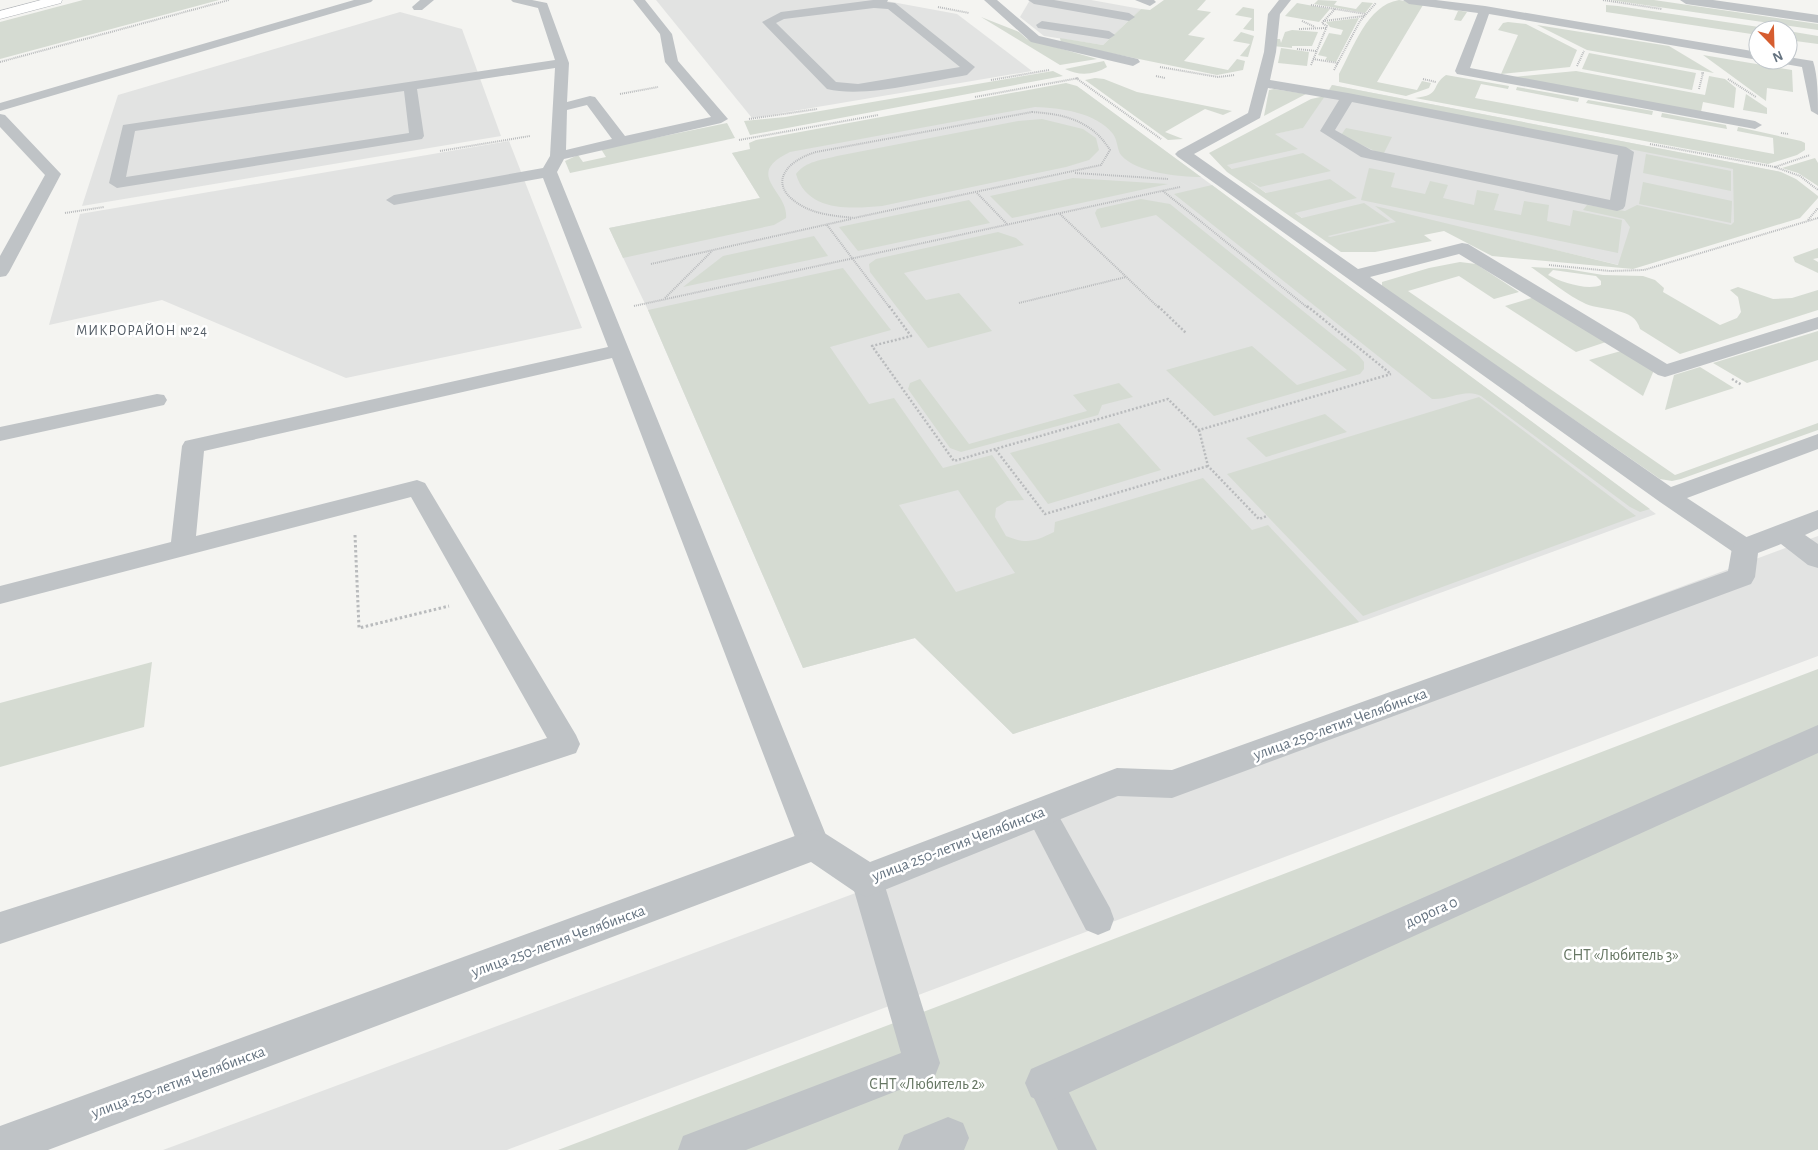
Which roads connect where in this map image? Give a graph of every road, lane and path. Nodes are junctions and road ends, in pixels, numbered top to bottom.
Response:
1 (10, 0) edge
2 (56, 0) edge
3 (229, 0) edge
4 (368, 0) edge
5 (517, 0) edge
6 (639, 0) edge
7 (990, 0) edge
8 (1034, 0) edge
9 (1285, 0) edge
10 (1312, 0) edge
11 (1409, 0) edge
12 (1686, 0) edge
13 (1726, 0) edge
14 (878, 2) edge
15 (0, 3) edge
16 (1376, 3) dead end
17 (1334, 9) dead end
18 (1485, 10) junction
19 (1818, 13) edge
20 (0, 15) edge
21 (1366, 15) junction
22 (1129, 17) dead end
23 (1818, 19) edge
24 (1017, 21) junction
25 (1323, 21) junction
26 (1109, 35) dead end
27 (1584, 51) dead end
28 (1748, 54) edge
29 (1314, 59) junction
30 (0, 62) edge
31 (1133, 62) junction
32 (1798, 62) edge
33 (562, 63) junction
34 (1338, 63) junction
35 (1576, 69) dead end
36 (1309, 71) dead end
37 (1694, 72) dead end
38 (1239, 74) dead end
39 (1423, 80) dead end
40 (688, 81) junction
41 (1436, 82) dead end
42 (1262, 83) junction
43 (410, 85) junction
44 (1319, 92) junction
45 (1698, 92) dead end
46 (1348, 97) junction
47 (969, 98) dead end
48 (590, 100) junction
49 (0, 108) edge
50 (560, 108) junction
51 (1818, 111) edge
52 (881, 114) dead end
53 (0, 118) edge
54 (1755, 125) dead end
55 (622, 141) junction
56 (736, 141) dead end
57 (554, 164) junction
58 (1775, 167) dead end
59 (1072, 173) junction
60 (1218, 179) junction
61 (1194, 184) junction
62 (1818, 190) edge
63 (1162, 191) junction
64 (976, 193) junction
65 (394, 200) dead end
66 (1818, 208) edge
67 (1059, 214) junction
68 (854, 218) junction
69 (1818, 218) edge
70 (1808, 220) junction
71 (1008, 224) junction
72 (827, 225) junction
73 (712, 251) junction
74 (852, 258) junction
75 (1481, 259) junction
76 (652, 264) dead end
77 (0, 272) edge
78 (1356, 275) junction
79 (1127, 277) junction
80 (664, 299) junction
81 (1019, 303) dead end
82 (604, 312) junction
83 (1818, 323) edge
84 (1186, 332) dead end
85 (619, 350) junction
86 (157, 400) dead end
87 (1199, 430) junction
88 (0, 434) edge
89 (1818, 441) edge
90 (996, 450) dead end
91 (1208, 466) junction
92 (1668, 496) junction
93 (354, 504) junction
94 (1267, 516) dead end
95 (1818, 519) edge
96 (1784, 533) junction
97 (183, 548) junction
98 (1744, 548) junction
99 (1818, 558) edge
100 (0, 595) edge
101 (481, 598) junction
102 (1818, 738) edge
103 (1040, 812) junction
104 (814, 845) junction
105 (867, 880) junction
106 (1098, 919) dead end
107 (0, 928) edge
108 (1045, 1084) joint
109 (0, 1147) edge
110 (697, 1150) edge
111 (1078, 1150) edge

1 - 15 main road
2 - 20 main road
3 - 30 path
4 - 49 lane
5 - 33 lane
6 - 40 lane
7 - 24 lane
8 - 22 lane
9 - 42 lane
10 - 21 path
11 - 18 lane
12 - 23 street
13 - 19 street
14 - 14 lane
16 - 21 path
17 - 25 path
18 - 28 lane
18 - 54 lane
21 - 25 path
21 - 34 path
24 - 26 lane
24 - 31 lane
25 - 29 path
27 - 35 path
29 - 34 path
29 - 36 path
31 - 38 path
31 - 47 path
32 - 51 lane
33 - 43 lane
33 - 50 lane
34 - 44 path
37 - 45 path
39 - 41 path
40 - 48 path
40 - 55 lane
42 - 44 lane
42 - 60 lane
43 - 43 lane
44 - 46 lane
46 - 46 lane
48 - 50 lane
48 - 55 lane
50 - 57 lane
52 - 56 path
53 - 77 lane
55 - 57 lane
57 - 65 lane
57 - 82 lane
58 - 62 path
59 - 61 path
59 - 64 path
59 - 68 path
60 - 61 path
60 - 78 lane
61 - 63 path
63 - 67 path
63 - 87 path
64 - 68 path
64 - 71 path
66 - 70 path
67 - 71 path
67 - 79 path
68 - 72 path
69 - 70 path
70 - 75 path
71 - 74 path
72 - 73 path
72 - 74 path
73 - 76 path
73 - 80 path
74 - 80 path
74 - 87 path
75 - 78 lane
75 - 83 lane
78 - 92 lane
79 - 81 path
79 - 84 path
80 - 82 path
82 - 85 lane
85 - 97 lane
85 - 104 lane
86 - 88 lane
87 - 91 path
89 - 92 lane
90 - 91 path
91 - 94 path
92 - 98 lane
93 - 97 lane
93 - 101 lane
93 - 101 path
95 - 96 street
96 - 98 street
96 - 99 street
97 - 100 lane
98 - 103 street, улица 250-летия Челябинска
101 - 107 lane
102 - 108 street, дорога 0
103 - 105 street, улица 250-летия Челябинска
103 - 106 lane
104 - 105 street, улица 250-летия Челябинска
104 - 109 street, улица 250-летия Челябинска
105 - 110 lane
108 - 111 lane

